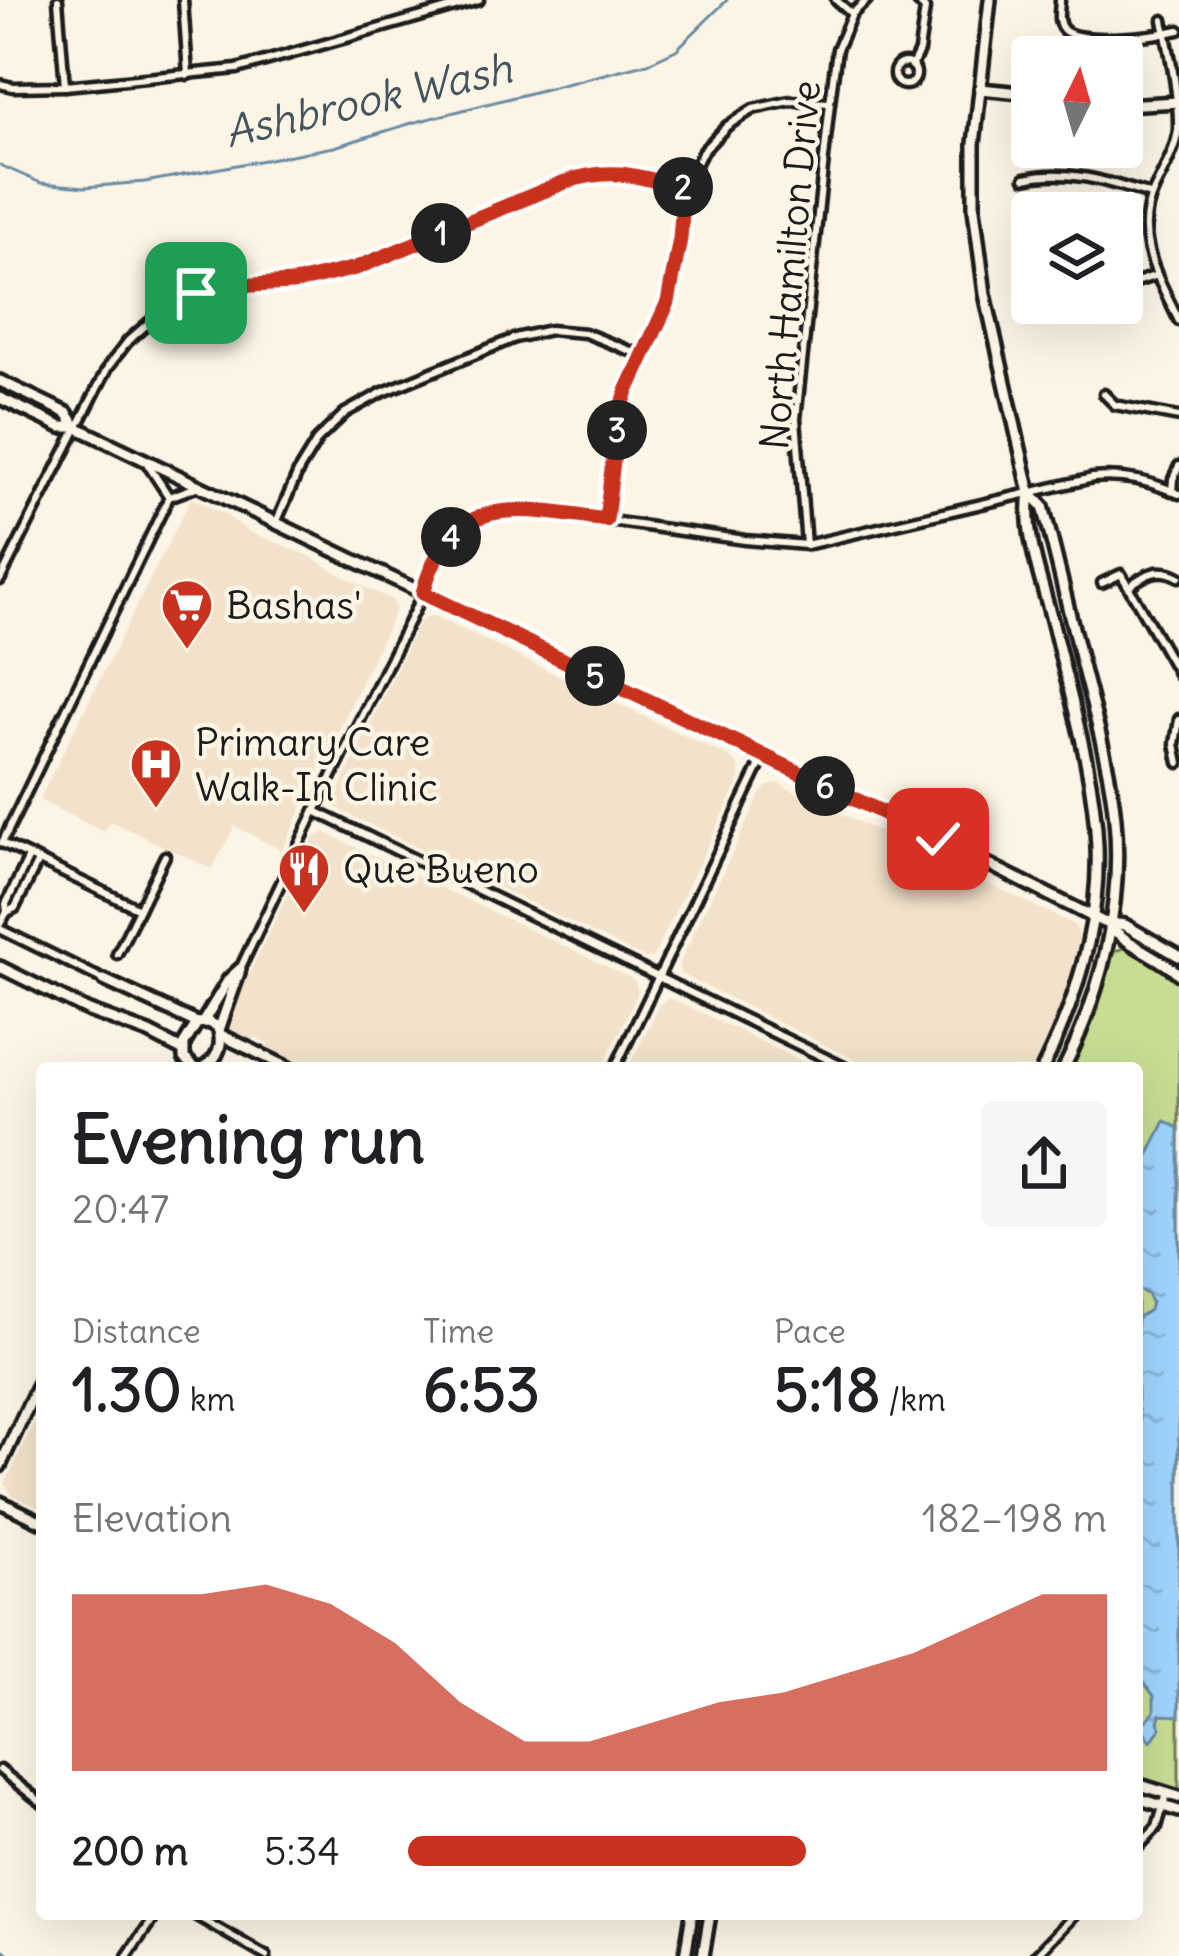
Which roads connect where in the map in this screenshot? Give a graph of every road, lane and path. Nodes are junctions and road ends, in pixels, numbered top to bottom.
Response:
1 (58, 0) edge
2 (183, 0) edge
3 (479, 0) edge
4 (836, 0) edge
5 (868, 0) edge
6 (916, 0) edge
7 (990, 0) edge
8 (1060, 0) edge
9 (852, 14) junction
10 (1163, 20) dead end
11 (1179, 30) edge
12 (1166, 33) junction
13 (913, 66) dead end
14 (188, 75) junction
15 (0, 84) edge
16 (65, 86) junction
17 (980, 88) junction
18 (1011, 92) edge
19 (1178, 102) edge
20 (830, 103) junction
21 (1143, 104) edge
22 (1025, 178) dead end
23 (684, 188) junction
24 (1151, 196) junction
25 (1157, 275) junction
26 (1143, 280) edge
27 (1179, 321) edge
28 (643, 356) junction
29 (0, 381) edge
30 (1104, 394) dead end
31 (0, 398) edge
32 (1179, 417) edge
33 (76, 427) junction
34 (142, 459) junction
35 (1179, 466) edge
36 (1179, 484) edge
37 (199, 485) junction
38 (1030, 493) junction
39 (1175, 493) edge
40 (169, 496) junction
41 (606, 520) junction
42 (276, 523) junction
43 (806, 545) junction
44 (1179, 577) edge
45 (0, 580) edge
46 (1102, 583) dead end
47 (1129, 586) junction
48 (423, 593) junction
49 (1179, 675) edge
50 (1179, 719) edge
51 (764, 756) junction
52 (1179, 764) edge
53 (315, 811) junction
54 (1, 842) edge
55 (29, 856) junction
56 (165, 856) dead end
57 (38, 861) junction
58 (15, 886) junction
59 (24, 890) junction
60 (139, 909) junction
61 (8, 912) junction
62 (1102, 921) junction
63 (0, 926) edge
64 (117, 954) dead end
65 (1179, 956) edge
66 (0, 967) edge
67 (240, 969) junction
68 (1179, 974) edge
69 (658, 977) junction
70 (104, 980) joint
71 (200, 1023) junction
72 (220, 1032) junction
73 (192, 1062) edge
74 (194, 1062) edge
75 (199, 1062) edge
76 (278, 1062) edge
77 (618, 1062) edge
78 (834, 1062) edge
79 (1046, 1062) edge
80 (1066, 1062) edge
81 (36, 1389) edge
82 (0, 1466) edge
83 (0, 1502) edge
84 (36, 1519) edge
85 (0, 1770) edge
86 (1143, 1786) edge
87 (1173, 1795) edge
88 (36, 1798) edge
89 (1143, 1800) edge
90 (1163, 1806) junction
91 (1179, 1811) edge
92 (1143, 1842) edge
93 (152, 1920) edge
94 (203, 1920) edge
95 (691, 1920) edge
96 (709, 1920) edge
97 (1069, 1920) edge
98 (127, 1956) edge
99 (266, 1956) edge
100 (685, 1956) edge
101 (703, 1956) edge
102 (1035, 1956) edge

1 - 16 street
2 - 14 street
3 - 14 street
4 - 9 street
5 - 9 street
6 - 13 street
7 - 17 street
8 - 12 street
9 - 20 street, North Hamilton Drive
10 - 12 street
11 - 12 street
12 - 19 street
14 - 16 street
15 - 16 street
17 - 18 street
17 - 38 street
19 - 21 street
19 - 24 street
20 - 23 street
20 - 43 street, North Hamilton Drive
22 - 24 street
23 - 28 street
23 - 33 street
24 - 25 street
25 - 26 street
25 - 27 street
28 - 41 street
28 - 42 street
29 - 33 street
30 - 32 street
31 - 33 street
33 - 34 street
33 - 45 street
34 - 37 street
34 - 40 street
35 - 39 street
36 - 39 street
37 - 40 street
37 - 42 street
38 - 39 street
38 - 43 street
38 - 62 street
38 - 62 street
40 - 54 street
41 - 43 street
41 - 48 street
42 - 48 street
44 - 47 street
46 - 47 street
47 - 49 street
48 - 51 street
48 - 53 street
50 - 52 street
51 - 62 street
51 - 69 street
53 - 67 street
53 - 69 street
54 - 55 street
55 - 57 street
55 - 58 street
56 - 60 street
57 - 59 street
57 - 60 street
58 - 59 street
58 - 61 street
59 - 61 street
60 - 64 street
61 - 63 street
62 - 65 street
62 - 68 street
62 - 79 street
62 - 80 street
63 - 70 street
66 - 73 street
67 - 71 street
67 - 72 street
69 - 77 street
69 - 78 street
70 - 71 street
71 - 72 street
71 - 74 street
72 - 75 street
72 - 76 street
81 - 82 street
83 - 84 street
85 - 88 street
86 - 87 street
87 - 90 street
89 - 90 street
90 - 91 street
90 - 92 street
93 - 98 street
94 - 99 street
95 - 100 street
96 - 101 street
97 - 102 street

